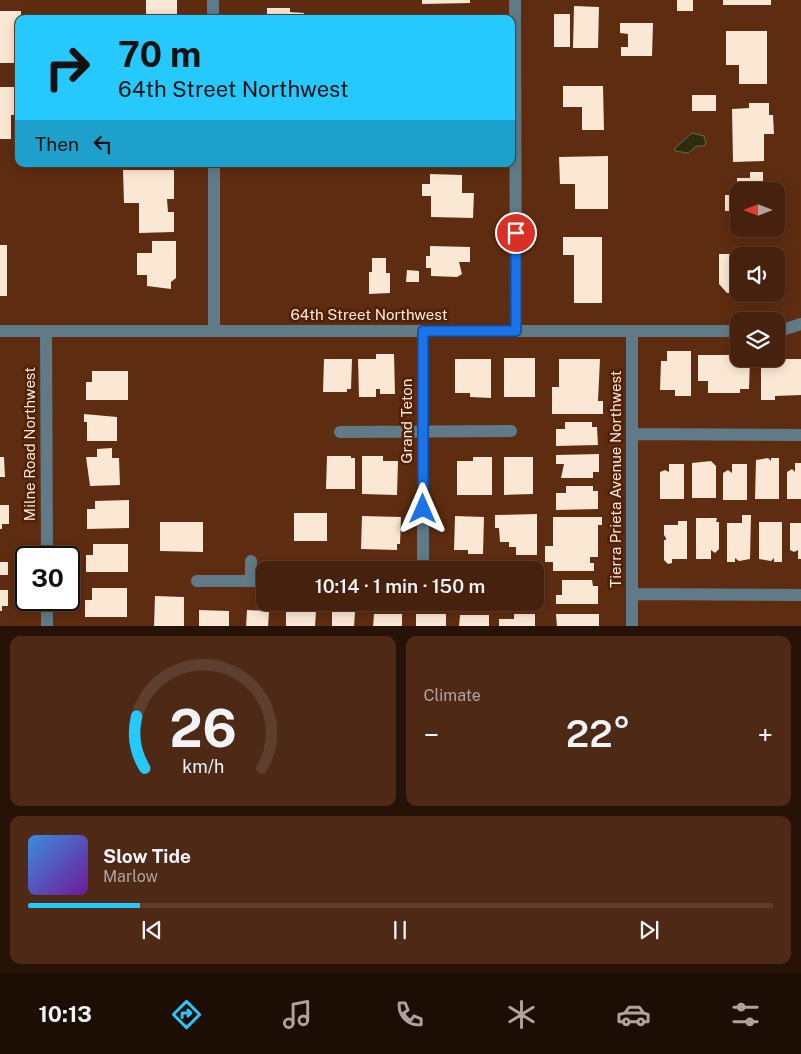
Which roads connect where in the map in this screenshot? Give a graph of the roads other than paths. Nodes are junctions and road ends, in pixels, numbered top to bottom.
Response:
1 (213, 0) edge
2 (515, 0) edge
3 (214, 15) edge
4 (214, 167) edge
5 (801, 324) edge
6 (785, 329) edge
7 (0, 331) edge
8 (46, 331) junction
9 (214, 331) junction
10 (423, 331) junction
11 (516, 331) junction
12 (632, 331) junction
13 (730, 331) edge
14 (423, 431) junction
15 (511, 431) dead end
16 (340, 432) dead end
17 (633, 434) junction
18 (801, 435) edge
19 (46, 546) edge
20 (251, 561) dead end
21 (423, 561) edge
22 (197, 581) dead end
23 (251, 581) junction
24 (256, 581) edge
25 (632, 594) junction
26 (801, 595) edge
27 (47, 611) edge
28 (47, 626) edge
29 (632, 626) edge

1 - 3 street
2 - 11 street
4 - 9 street
5 - 6 street
7 - 8 street, 64th Street Northwest
8 - 9 street, 64th Street Northwest
8 - 19 street, Milne Road Northwest
9 - 10 street, 64th Street Northwest
10 - 11 street, 64th Street Northwest
10 - 14 street, Grand Teton
11 - 12 street, 64th Street Northwest
12 - 13 street, 64th Street Northwest
12 - 17 street, Tierra Prieta Avenue Northwest
14 - 15 street
14 - 16 street
14 - 21 street, Grand Teton
17 - 18 street
17 - 25 street, Tierra Prieta Avenue Northwest
20 - 23 street
22 - 23 street
23 - 24 street
25 - 26 street
25 - 29 street, Tierra Prieta Avenue Northwest
27 - 28 street

